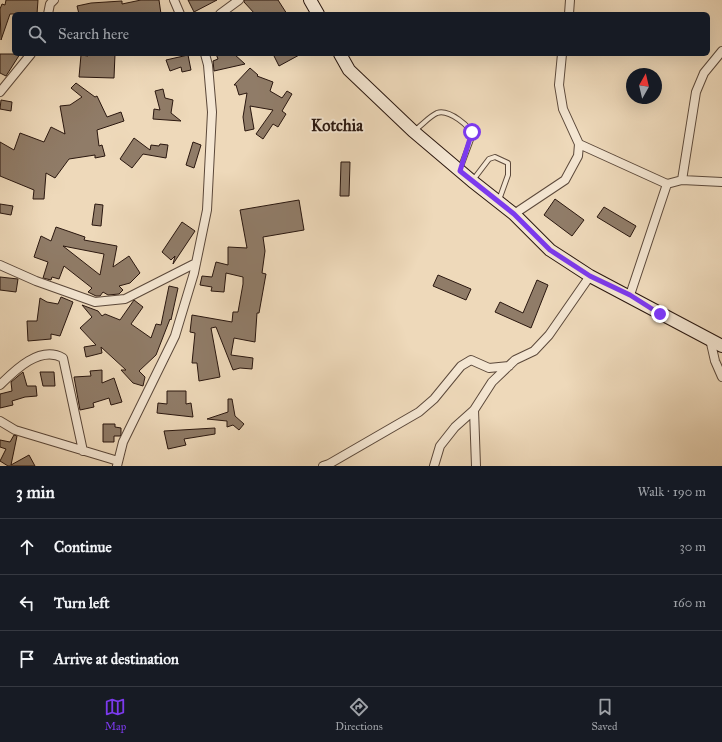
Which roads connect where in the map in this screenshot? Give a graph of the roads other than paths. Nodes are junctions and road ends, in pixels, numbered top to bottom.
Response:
1 (54, 0) edge
2 (174, 0) edge
3 (239, 0) edge
4 (570, 0) edge
5 (313, 1) edge
6 (48, 12) edge
7 (179, 12) edge
8 (223, 12) edge
9 (317, 12) edge
10 (569, 12) edge
11 (722, 51) edge
12 (29, 56) edge
13 (206, 56) edge
14 (341, 56) edge
15 (562, 56) edge
16 (0, 92) edge
17 (413, 131) junction
18 (578, 144) junction
19 (460, 171) junction
20 (682, 180) junction
21 (472, 181) junction
22 (722, 182) edge
23 (666, 184) junction
24 (499, 202) junction
25 (514, 214) junction
26 (196, 263) junction
27 (0, 266) edge
28 (590, 276) junction
29 (630, 295) junction
30 (710, 339) junction
31 (722, 346) edge
32 (510, 365) junction
33 (722, 377) edge
34 (0, 385) edge
35 (474, 410) junction
36 (0, 422) edge
37 (83, 450) junction
38 (117, 464) edge
39 (434, 464) edge
40 (323, 466) edge
41 (426, 466) edge
42 (476, 466) edge

1 - 6 street
2 - 7 street
3 - 8 street
4 - 10 street
5 - 9 main road
11 - 20 street
12 - 16 street
13 - 26 street
14 - 17 main road
15 - 18 street
17 - 19 main road
17 - 19 lane
18 - 23 street
18 - 25 street
19 - 21 main road
20 - 22 street
20 - 23 street
21 - 24 main road
21 - 24 lane
23 - 29 street
24 - 25 main road
25 - 28 main road
26 - 27 street
26 - 38 street
28 - 29 main road
28 - 32 street
29 - 30 main road
30 - 31 main road
30 - 33 street
32 - 35 street
32 - 40 street
34 - 37 street
35 - 39 street
35 - 42 street
36 - 37 street
37 - 38 street
39 - 41 street

